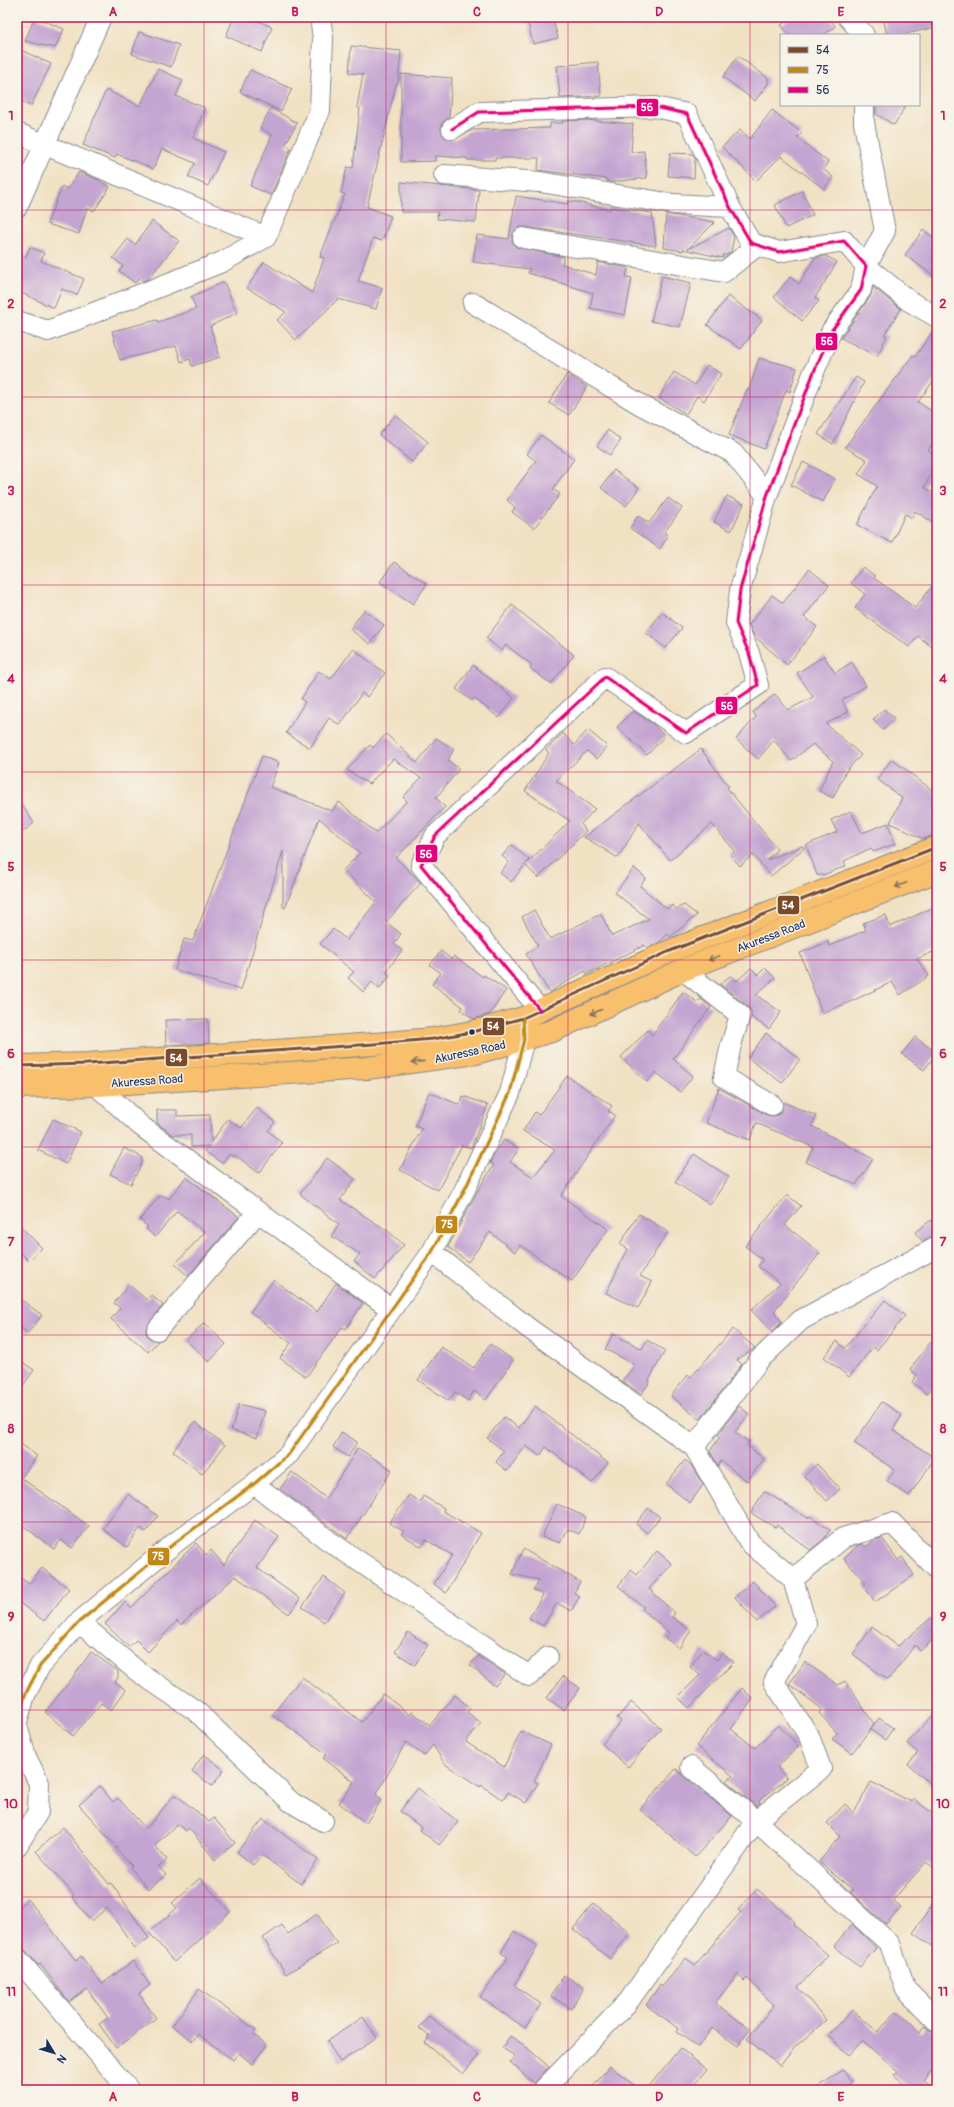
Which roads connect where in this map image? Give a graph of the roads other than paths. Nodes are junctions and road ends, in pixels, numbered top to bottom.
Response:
1 (101, 17) edge
2 (320, 17) edge
3 (848, 17) edge
4 (863, 34) edge
5 (864, 106) edge
6 (452, 128) dead end
7 (17, 133) edge
8 (45, 145) junction
9 (444, 175) dead end
10 (17, 207) edge
11 (730, 207) junction
12 (266, 238) junction
13 (523, 238) dead end
14 (758, 245) junction
15 (866, 266) junction
16 (472, 303) dead end
17 (937, 317) edge
18 (17, 321) edge
19 (768, 496) junction
20 (937, 847) edge
21 (937, 871) edge
22 (683, 970) junction
23 (532, 1014) junction
24 (524, 1039) junction
25 (17, 1066) edge
26 (96, 1085) junction
27 (17, 1087) edge
28 (772, 1105) dead end
29 (258, 1212) junction
30 (937, 1247) edge
31 (432, 1252) junction
32 (391, 1309) junction
33 (156, 1330) dead end
34 (694, 1447) junction
35 (254, 1484) junction
36 (937, 1569) edge
37 (793, 1579) junction
38 (79, 1622) junction
39 (548, 1657) dead end
40 (21, 1692) edge
41 (17, 1722) edge
42 (17, 1726) edge
43 (691, 1767) dead end
44 (756, 1820) junction
45 (322, 1821) dead end
46 (17, 1846) edge
47 (17, 1958) edge
48 (937, 2021) edge
49 (129, 2090) edge
50 (544, 2090) edge

1 - 8 street
2 - 12 street
3 - 4 street
5 - 15 street
6 - 11 street
7 - 8 street
8 - 10 street
8 - 12 street
9 - 11 street
11 - 14 street
12 - 18 street
13 - 14 street
14 - 15 street
15 - 17 street
15 - 19 street
16 - 19 street
19 - 23 street
20 - 23 highway, Akuressa Road
21 -> 22 highway, Akuressa Road
22 -> 24 highway, Akuressa Road
22 - 28 street
23 - 24 street
23 - 25 highway, Akuressa Road
24 -> 26 highway, Akuressa Road
24 - 31 street
26 - 27 highway, Akuressa Road
26 - 29 street
29 - 32 street
29 - 33 street
30 - 34 street
31 - 32 street
31 - 34 street
32 - 35 street
34 - 37 street
35 - 38 street
35 - 39 street
36 - 37 street
37 - 44 street
38 - 40 street
38 - 45 street
40 - 41 street
42 - 46 street
43 - 44 street
44 - 48 street
44 - 50 street
47 - 49 street

